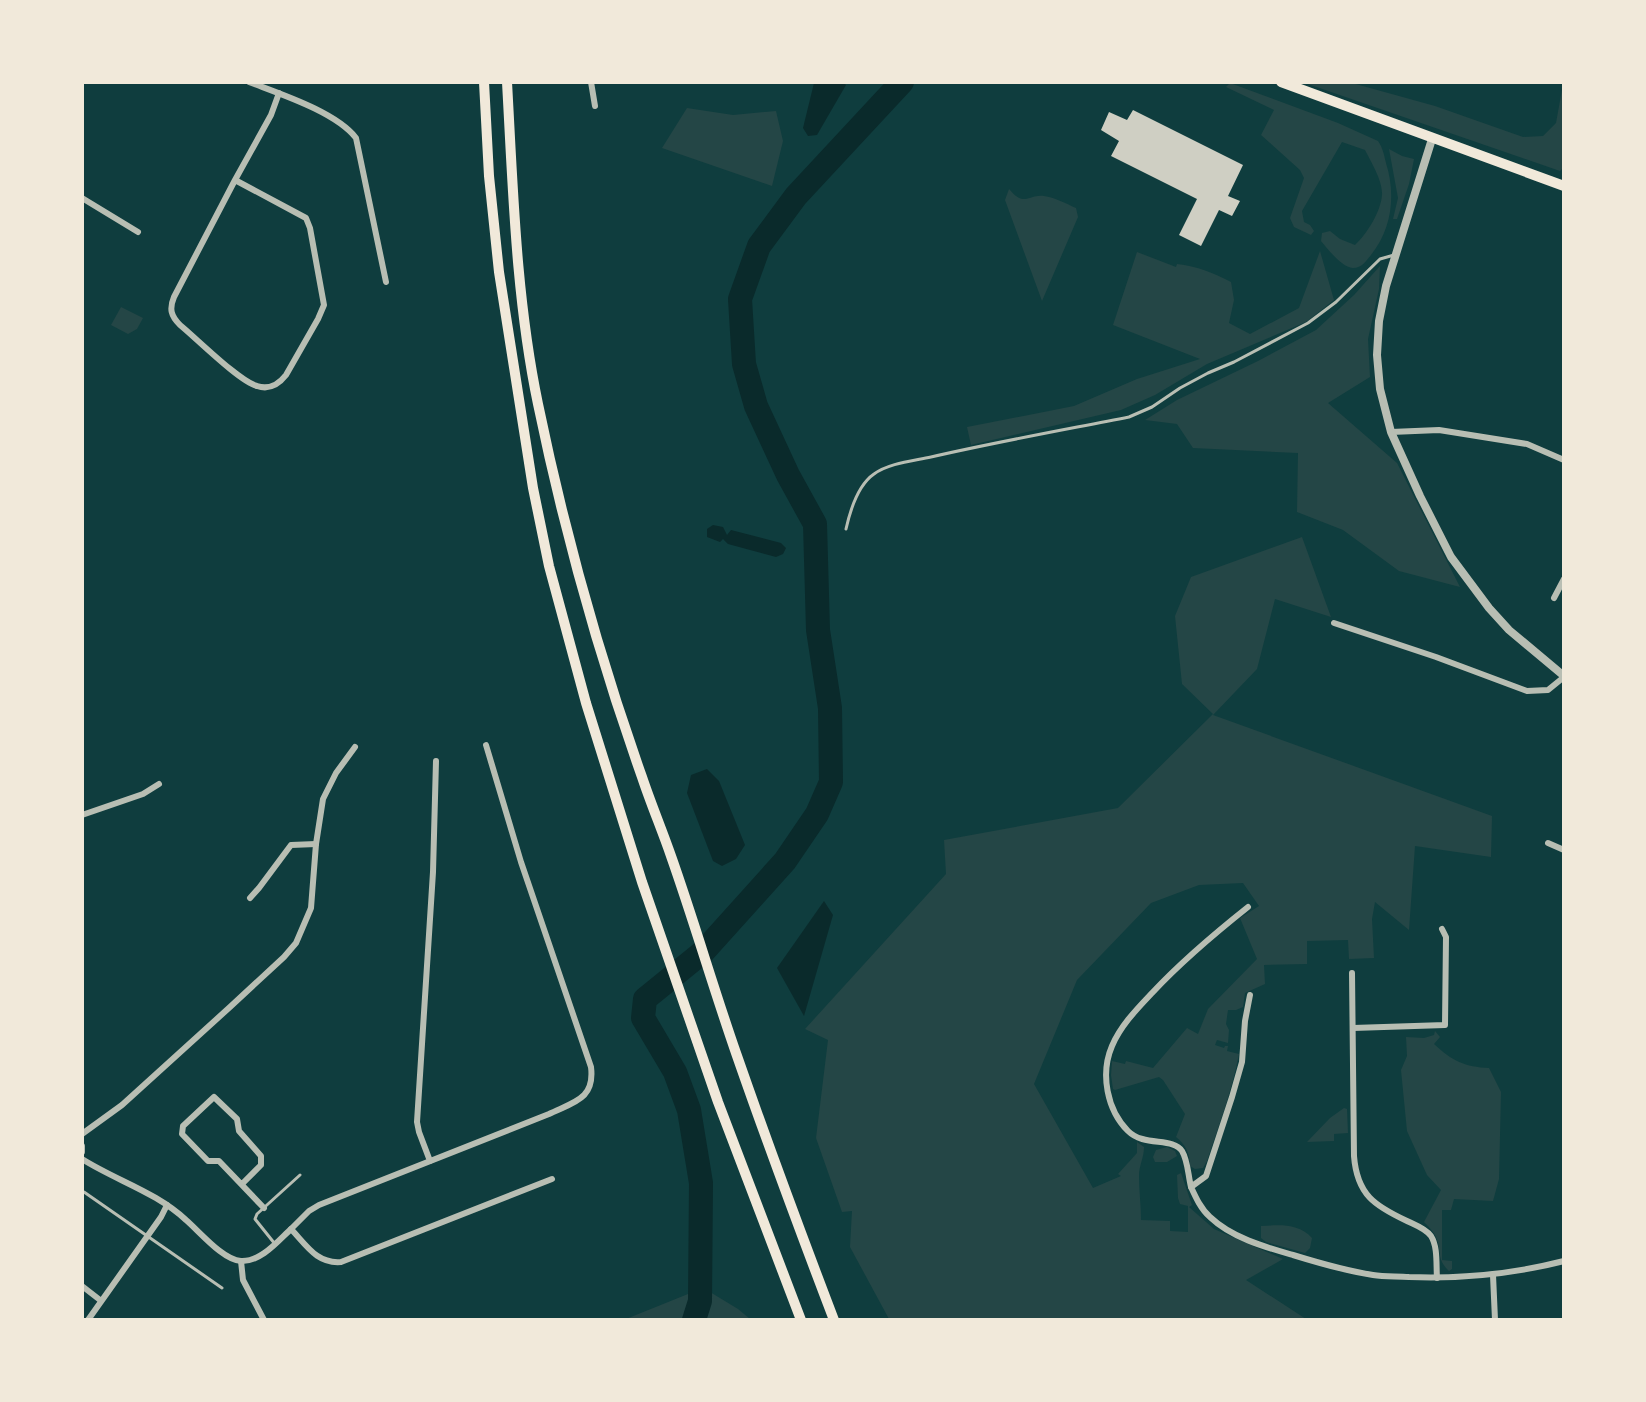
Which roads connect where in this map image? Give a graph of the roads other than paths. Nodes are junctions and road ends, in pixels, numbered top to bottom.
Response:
1 (249, 82) edge
2 (484, 82) edge
3 (507, 82) edge
4 (591, 82) edge
5 (1281, 82) edge
6 (279, 93) junction
7 (595, 106) dead end
8 (1432, 139) junction
9 (235, 180) junction
10 (1563, 186) edge
11 (82, 198) edge
12 (138, 232) dead end
13 (1395, 255) junction
14 (386, 282) dead end
15 (1391, 432) junction
16 (1563, 460) edge
17 (846, 530) dead end
18 (1563, 579) edge
19 (1554, 598) dead end
20 (1334, 623) dead end
21 (1563, 676) edge
22 (486, 745) dead end
23 (355, 747) dead end
24 (436, 761) dead end
25 (159, 784) dead end
26 (82, 815) edge
27 (316, 843) junction
28 (1548, 843) dead end
29 (1563, 850) edge
30 (250, 898) dead end
31 (1248, 907) dead end
32 (1442, 929) dead end
33 (1352, 973) dead end
34 (1250, 995) dead end
35 (1353, 1028) junction
36 (82, 1134) edge
37 (82, 1146) edge
38 (82, 1152) edge
39 (82, 1159) edge
40 (430, 1161) junction
41 (300, 1175) dead end
42 (552, 1179) dead end
43 (242, 1184) junction
44 (1191, 1186) junction
45 (84, 1192) dead end
46 (167, 1205) junction
47 (264, 1208) junction
48 (291, 1229) junction
49 (148, 1236) junction
50 (275, 1244) junction
51 (241, 1261) junction
52 (1563, 1261) edge
53 (1493, 1275) junction
54 (1437, 1278) junction
55 (82, 1286) edge
56 (222, 1288) dead end
57 (100, 1300) junction
58 (88, 1320) edge
59 (264, 1320) edge
60 (801, 1320) edge
61 (834, 1320) edge
62 (1495, 1320) edge

1 - 6 street
2 - 60 main road
3 - 61 main road
4 - 7 street
5 - 8 main road
6 - 9 street
6 - 14 street
8 - 10 main road
8 - 13 street
9 - 9 street
11 - 12 street
13 - 15 street
13 - 17 lane
15 - 16 street
15 - 21 street
18 - 19 street
20 - 21 street
22 - 40 street
23 - 27 street
24 - 40 street
25 - 26 street
27 - 30 street
27 - 36 street
28 - 29 street
31 - 44 street
32 - 35 street
33 - 35 street
34 - 44 street
35 - 54 street
37 - 38 street
39 - 46 street
40 - 48 street
41 - 47 lane
42 - 48 street
43 - 43 street
43 - 47 street
44 - 54 street
45 - 49 lane
46 - 49 street
46 - 51 street
47 - 50 lane
48 - 50 street
49 - 56 lane
49 - 57 street
50 - 51 street
51 - 59 street
52 - 53 street
53 - 54 street
53 - 62 street
55 - 57 street
57 - 58 street

